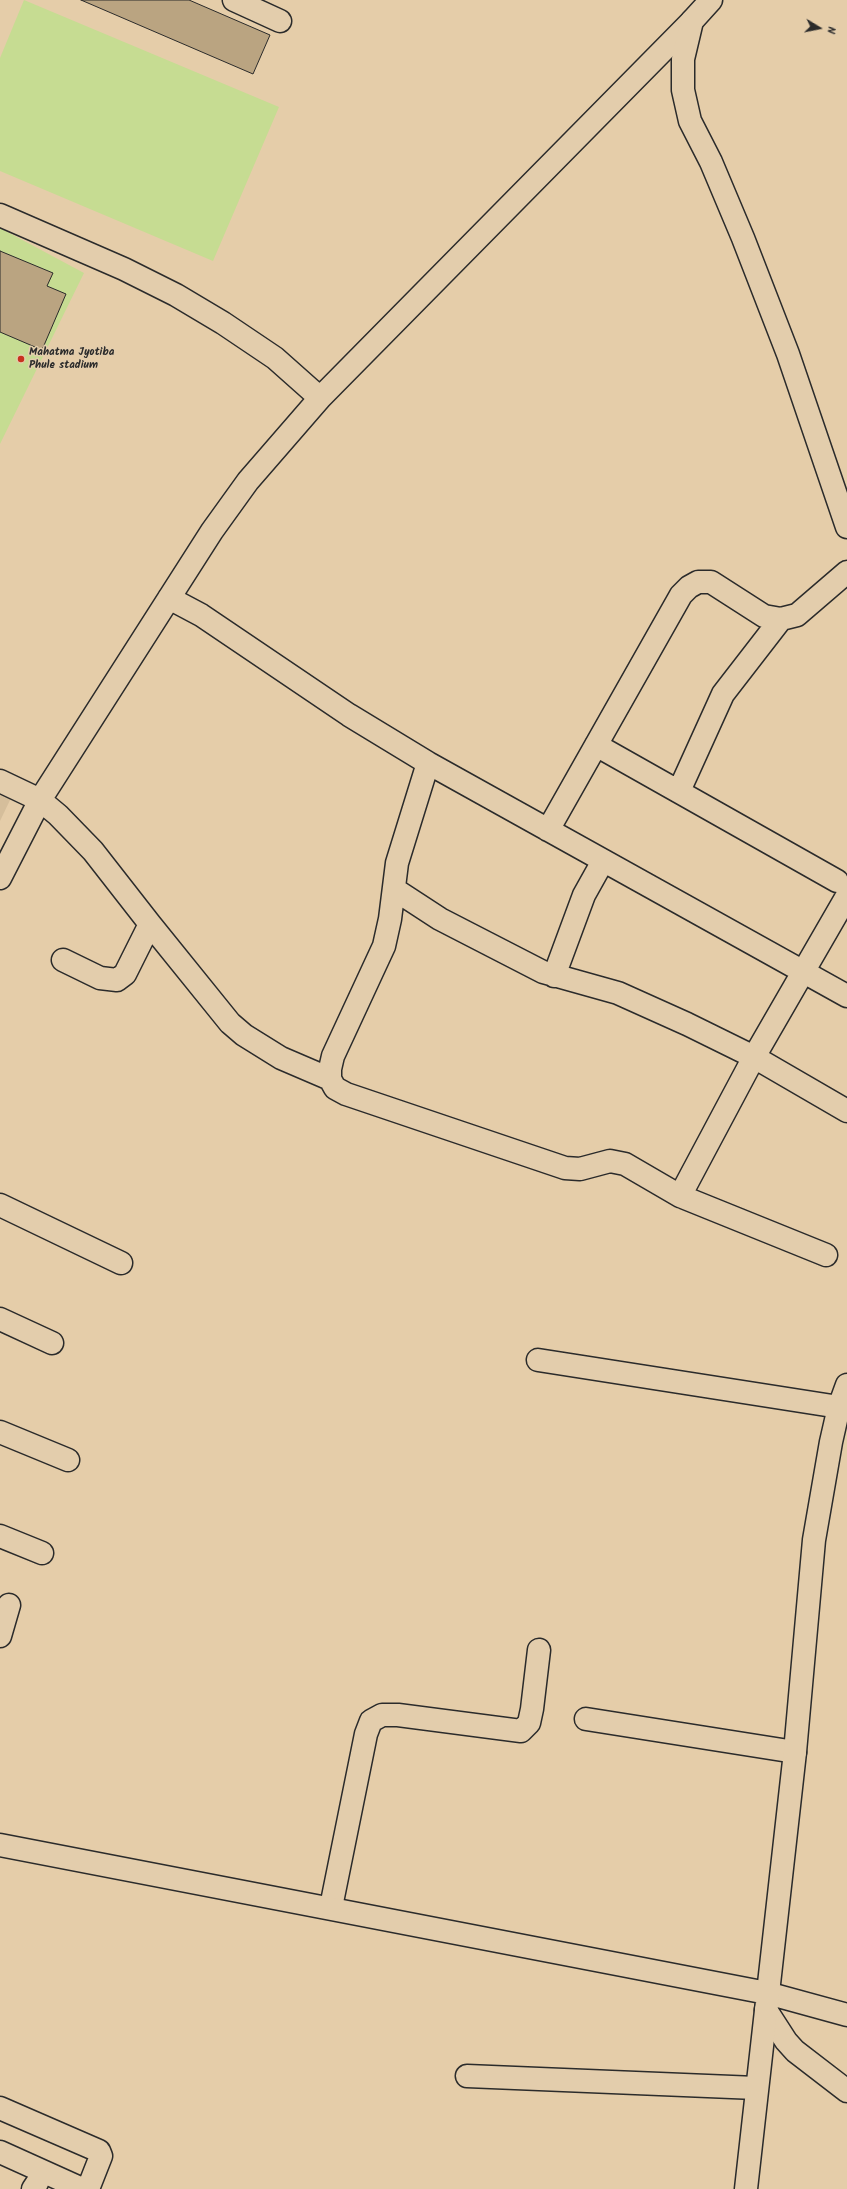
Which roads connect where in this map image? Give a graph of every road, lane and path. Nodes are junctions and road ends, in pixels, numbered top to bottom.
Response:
1 (234, 0) edge
2 (711, 0) edge
3 (280, 21) dead end
4 (692, 21) junction
5 (0, 215) edge
6 (320, 398) junction
7 (847, 527) edge
8 (847, 572) edge
9 (169, 598) junction
10 (781, 619) junction
11 (596, 745) junction
12 (428, 763) junction
13 (0, 781) edge
14 (679, 791) junction
15 (40, 800) junction
16 (548, 830) junction
17 (603, 861) junction
18 (0, 878) edge
19 (842, 888) edge
20 (394, 889) junction
21 (150, 924) junction
22 (63, 960) dead end
23 (803, 972) junction
24 (554, 976) junction
25 (847, 996) edge
26 (754, 1057) junction
27 (330, 1078) junction
28 (847, 1111) edge
29 (680, 1196) junction
30 (0, 1205) edge
31 (826, 1255) dead end
32 (121, 1263) dead end
33 (0, 1319) edge
34 (52, 1343) dead end
35 (538, 1360) dead end
36 (847, 1385) edge
37 (839, 1407) junction
38 (0, 1432) edge
39 (68, 1460) dead end
40 (0, 1536) edge
41 (42, 1553) dead end
42 (9, 1606) dead end
43 (0, 1636) edge
44 (539, 1650) dead end
45 (586, 1719) dead end
46 (795, 1752) junction
47 (0, 1845) edge
48 (331, 1908) junction
49 (766, 2002) junction
50 (847, 2015) edge
51 (467, 2076) dead end
52 (756, 2088) junction
53 (847, 2091) edge
54 (0, 2108) edge
55 (0, 2152) edge
56 (82, 2189) edge
57 (88, 2189) edge
58 (746, 2189) edge

1 - 3 street
2 - 4 street
4 - 6 street
4 - 7 street
5 - 6 street
6 - 9 street
8 - 10 street
9 - 12 street
9 - 15 street
10 - 11 street
10 - 14 street
11 - 14 street
11 - 16 street
12 - 16 street
12 - 20 street
13 - 15 street
14 - 19 street
15 - 18 street
15 - 21 street
16 - 17 street
17 - 23 street
17 - 24 street
19 - 23 street
20 - 24 street
20 - 27 street
21 - 22 street
21 - 27 street
23 - 25 street
23 - 26 street
24 - 26 street
26 - 28 street
26 - 29 street
27 - 29 street
29 - 31 street
30 - 32 street
33 - 34 street
35 - 37 street
36 - 37 street
37 - 46 street
38 - 39 street
40 - 41 street
42 - 43 street
44 - 48 street
45 - 46 street
46 - 49 street
47 - 48 street
48 - 49 street
49 - 50 street
49 - 52 street
49 - 53 street
51 - 52 street
52 - 58 street
54 - 57 street
55 - 56 street

